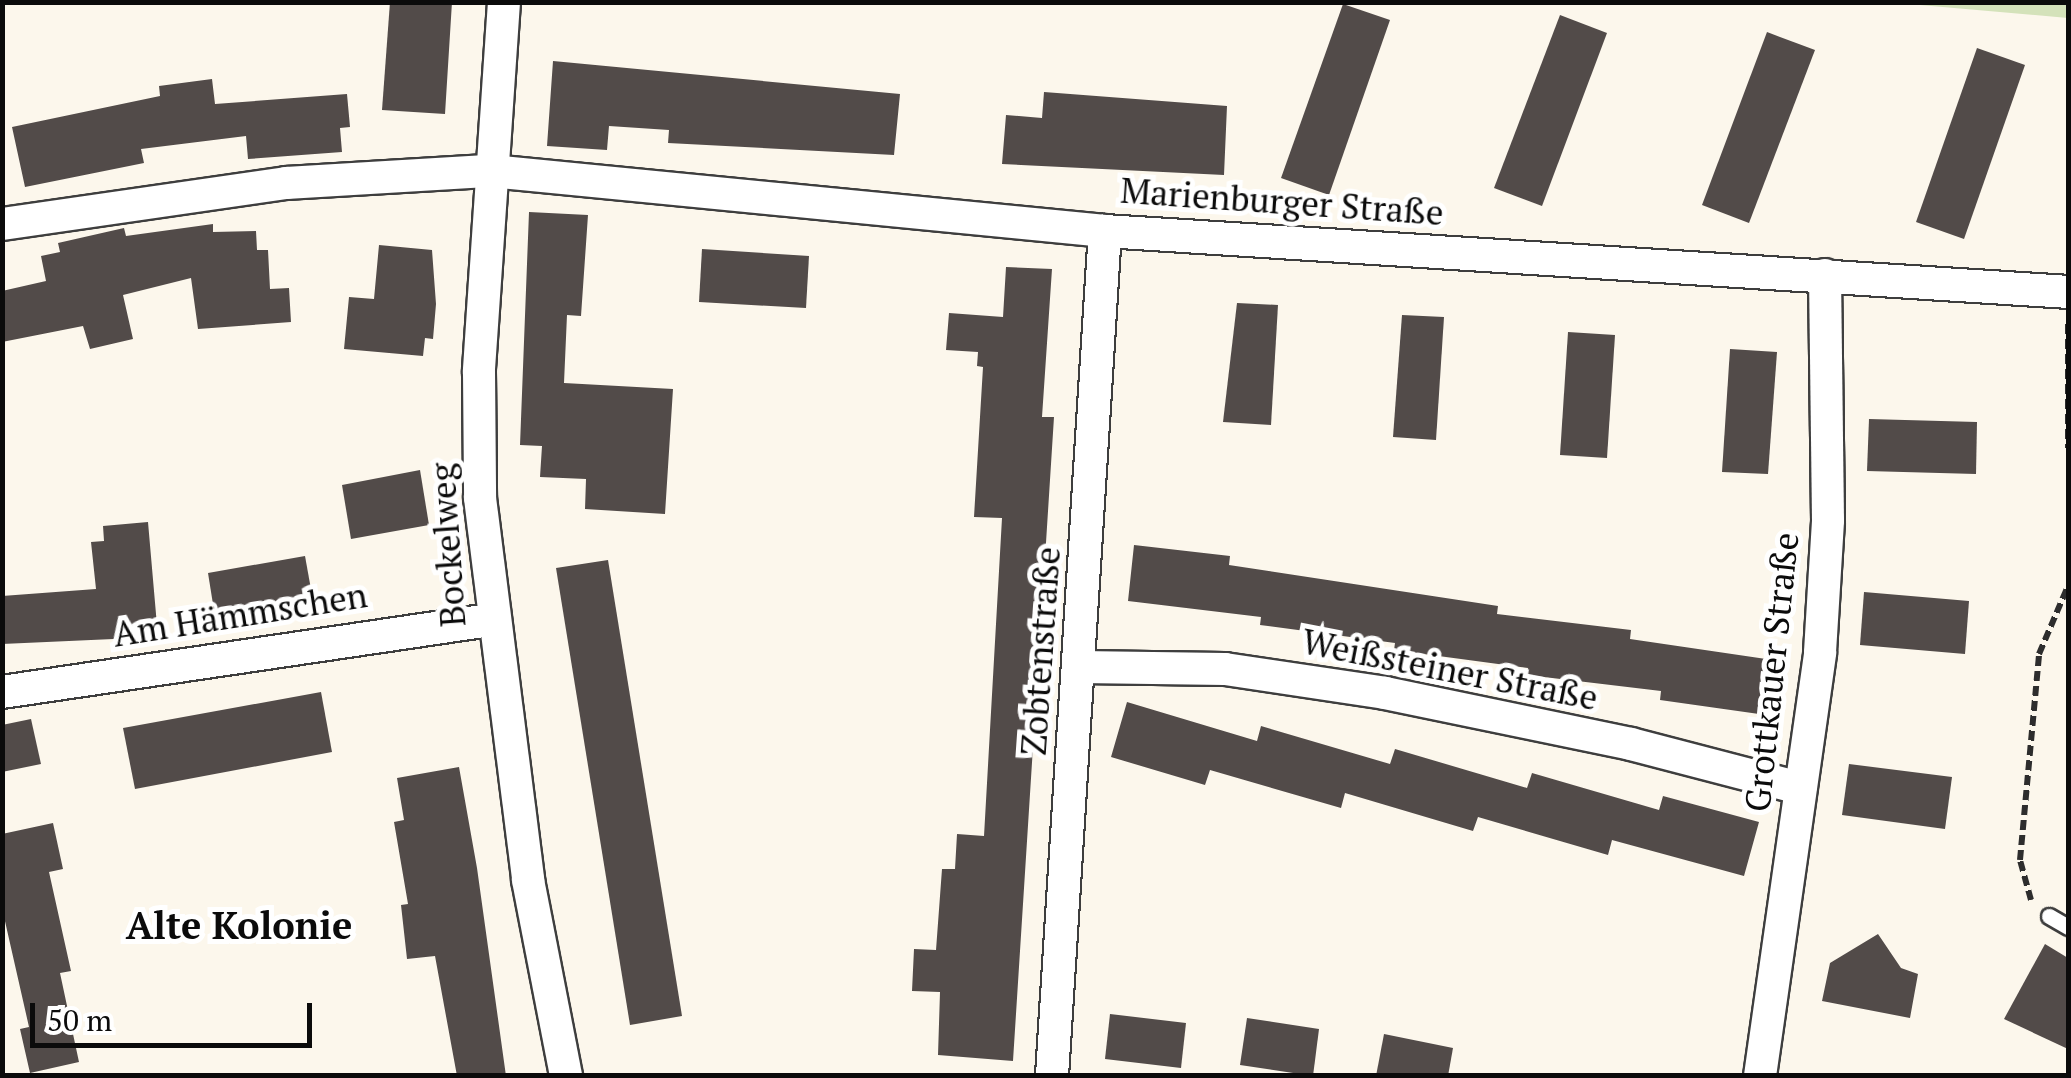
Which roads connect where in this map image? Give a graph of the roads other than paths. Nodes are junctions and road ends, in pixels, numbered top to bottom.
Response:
1 (504, 2) edge
2 (491, 172) junction
3 (2, 224) edge
4 (1105, 230) junction
5 (1825, 275) junction
6 (2068, 292) edge
7 (491, 620) junction
8 (1080, 667) junction
9 (2, 692) edge
10 (1800, 788) junction
11 (2049, 916) road end
12 (2068, 927) edge
13 (566, 1076) edge
14 (1052, 1076) edge
15 (1760, 1076) edge

1 - 2 street, Bockelweg
2 - 3 street
2 - 4 street, Marienburger Straße
2 - 7 street, Bockelweg
4 - 5 street, Marienburger Straße
4 - 8 street, Zobtenstraße
5 - 6 street, Marienburger Straße
5 - 10 street, Grottkauer Straße
7 - 9 street, Am Hämmschen
7 - 13 street, Bockelweg
8 - 10 street, Weißsteiner Straße
8 - 14 street, Zobtenstraße
10 - 15 street, Grottkauer Straße
11 - 12 lane

